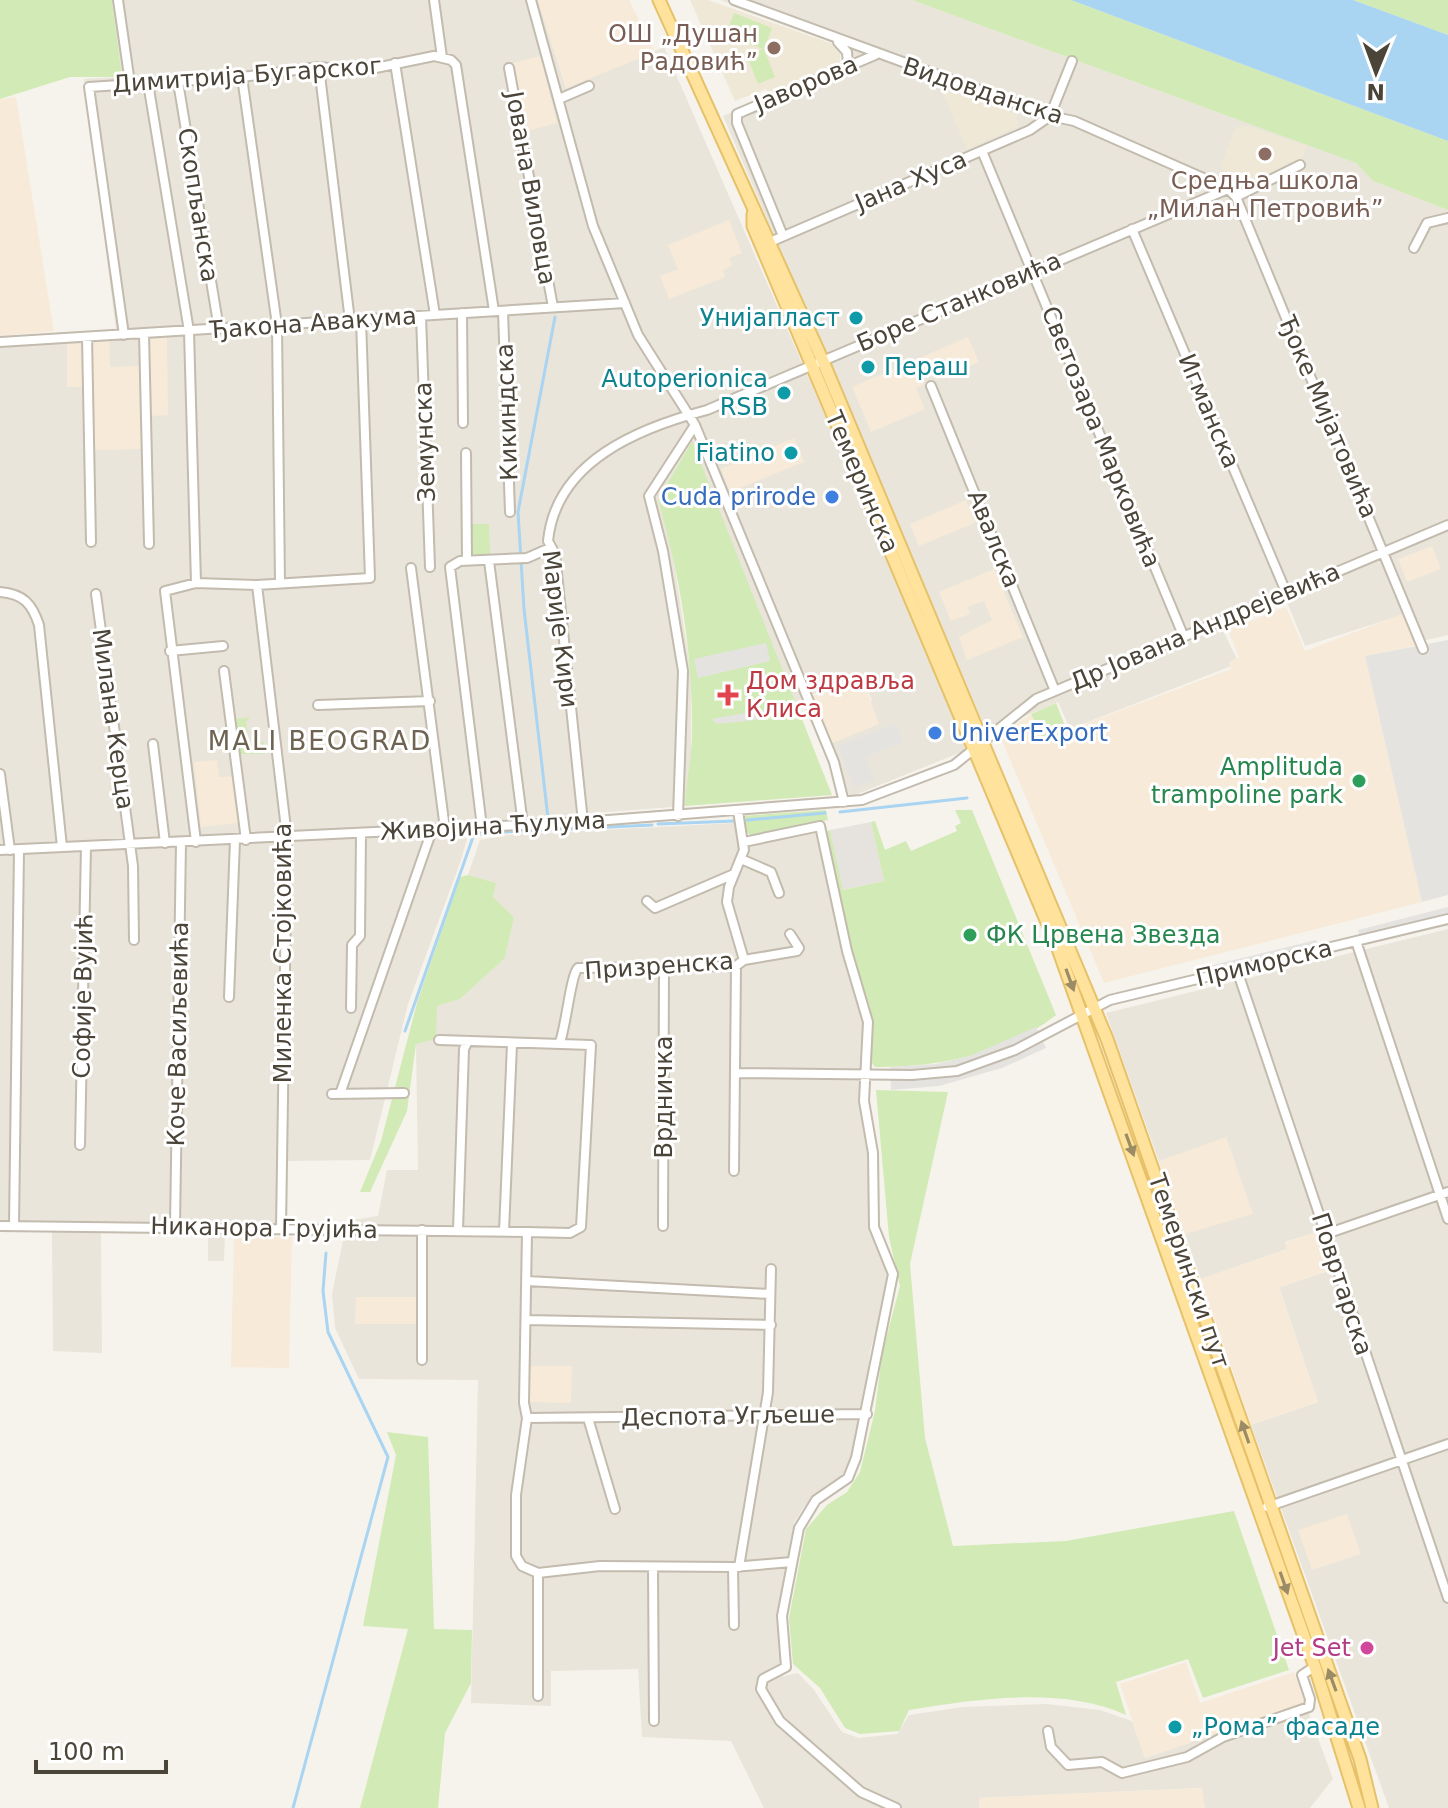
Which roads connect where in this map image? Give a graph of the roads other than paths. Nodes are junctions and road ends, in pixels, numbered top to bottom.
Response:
1 (118, 0) edge
2 (434, 0) edge
3 (531, 0) edge
4 (659, 0) edge
5 (734, 0) edge
6 (836, 40) junction
7 (876, 54) junction
8 (447, 59) junction
9 (1072, 61) dead end
10 (395, 63) junction
11 (848, 66) junction
12 (319, 67) junction
13 (509, 68) dead end
14 (242, 77) junction
15 (178, 82) junction
16 (130, 83) junction
17 (148, 83) junction
18 (589, 86) dead end
19 (559, 99) junction
20 (1050, 116) junction
21 (982, 151) junction
22 (1300, 165) dead end
23 (1228, 189) junction
24 (1236, 197) junction
25 (753, 214) junction
26 (1448, 218) edge
27 (1132, 229) junction
28 (783, 236) junction
29 (770, 242) junction
30 (1414, 248) dead end
31 (1032, 271) junction
32 (625, 303) junction
33 (553, 307) junction
34 (498, 311) junction
35 (462, 313) junction
36 (435, 315) junction
37 (421, 316) junction
38 (361, 320) junction
39 (350, 321) junction
40 (277, 325) junction
41 (219, 329) junction
42 (189, 331) junction
43 (144, 334) junction
44 (124, 335) junction
45 (87, 337) junction
46 (0, 342) edge
47 (817, 361) junction
48 (931, 386) dead end
49 (689, 415) junction
50 (463, 423) dead end
51 (695, 425) junction
52 (466, 453) dead end
53 (510, 512) dead end
54 (1448, 525) edge
55 (91, 542) dead end
56 (149, 544) dead end
57 (550, 548) junction
58 (1384, 551) junction
59 (467, 560) junction
60 (489, 561) junction
61 (430, 567) dead end
62 (411, 568) dead end
63 (196, 583) junction
64 (280, 583) junction
65 (257, 585) junction
66 (0, 592) edge
67 (1286, 592) junction
68 (96, 594) dead end
69 (1183, 635) junction
70 (223, 646) dead end
71 (1423, 649) dead end
72 (170, 651) junction
73 (224, 671) dead end
74 (1055, 691) junction
75 (430, 701) junction
76 (318, 705) dead end
77 (153, 744) dead end
78 (978, 745) junction
79 (0, 774) edge
80 (844, 802) junction
81 (738, 811) junction
82 (678, 816) junction
83 (583, 822) junction
84 (523, 825) junction
85 (482, 827) junction
86 (445, 829) junction
87 (432, 830) junction
88 (361, 833) junction
89 (287, 837) junction
90 (235, 840) junction
91 (246, 840) junction
92 (181, 842) junction
93 (196, 842) junction
94 (744, 842) junction
95 (165, 843) junction
96 (130, 845) junction
97 (86, 846) junction
98 (62, 847) junction
99 (10, 850) edge
100 (741, 859) junction
101 (735, 874) junction
102 (779, 893) dead end
103 (647, 901) dead end
104 (1448, 919) edge
105 (790, 934) dead end
106 (134, 940) dead end
107 (1356, 941) junction
108 (740, 963) junction
109 (664, 967) junction
110 (1237, 970) junction
111 (229, 997) dead end
112 (1095, 1007) junction
113 (351, 1008) dead end
114 (1083, 1013) junction
115 (439, 1040) dead end
116 (468, 1041) junction
117 (560, 1042) junction
118 (512, 1044) junction
119 (735, 1073) junction
120 (867, 1074) junction
121 (404, 1093) dead end
122 (80, 1145) dead end
123 (734, 1171) dead end
124 (1444, 1194) edge
125 (1448, 1219) edge
126 (0, 1226) edge
127 (14, 1226) junction
128 (175, 1226) junction
129 (663, 1226) dead end
130 (281, 1228) junction
131 (422, 1230) junction
132 (458, 1230) junction
133 (504, 1231) junction
134 (527, 1232) junction
135 (1326, 1234) junction
136 (771, 1269) dead end
137 (527, 1281) junction
138 (770, 1294) junction
139 (526, 1320) junction
140 (771, 1325) junction
141 (422, 1360) dead end
142 (867, 1414) junction
143 (765, 1415) junction
144 (527, 1418) junction
145 (588, 1418) junction
146 (1448, 1444) edge
147 (1400, 1461) junction
148 (1264, 1508) junction
149 (615, 1509) dead end
150 (792, 1562) junction
151 (736, 1567) junction
152 (653, 1568) junction
153 (538, 1573) junction
154 (1448, 1598) edge
155 (734, 1625) dead end
156 (1314, 1667) junction
157 (538, 1696) dead end
158 (654, 1721) dead end
159 (1048, 1731) dead end
160 (896, 1808) edge
161 (1359, 1808) edge
162 (1372, 1808) edge

1 - 16 street
2 - 8 street, Кикиндска
3 - 19 street
4 - 25 main road, Темеринска
5 - 6 street, Видовданска
6 - 7 street, Видовданска
6 - 11 street
7 - 11 street, Јаворова
7 - 20 street, Видовданска
8 - 10 street, Димитрија Бугарског
8 - 34 street, Кикиндска
9 - 20 street
10 - 12 street, Димитрија Бугарског
10 - 36 street
11 - 28 street, Јаворова
12 - 14 street, Димитрија Бугарског
12 - 39 street
13 - 33 street, Јована Виловца
14 - 15 street, Димитрија Бугарског
14 - 40 street
15 - 17 street, Димитрија Бугарског
15 - 41 street, Скопљанска
16 - 17 street, Димитрија Бугарског
16 - 44 street, Димитрија Бугарског
17 - 42 street
18 - 19 street
19 - 32 street
20 - 21 street, Јана Хуса
20 - 23 street, Видовданска
21 - 28 street, Јана Хуса
21 - 31 street, Светозара Марковића
22 - 24 street
23 - 24 street, Ђоке Мијатовића
23 - 27 street, Боре Станковића
24 - 58 street, Ђоке Мијатовића
25 - 29 main road, Темеринска
25 - 47 main road, Темеринска
26 - 30 street
27 - 31 street, Боре Станковића
27 - 67 street, Игманска
28 - 29 street, Јана Хуса
29 - 47 main road, Темеринска
31 - 47 street, Боре Станковића
31 - 69 street, Светозара Марковића
32 - 33 street, Ђакона Авакума
32 - 49 street
33 - 34 street, Ђакона Авакума
34 - 35 street, Ђакона Авакума
34 - 53 street, Кикиндска
35 - 36 street, Ђакона Авакума
35 - 50 street
36 - 37 street, Ђакона Авакума
37 - 38 street, Ђакона Авакума
37 - 61 street, Земунска
38 - 39 street, Ђакона Авакума
38 - 64 street
39 - 40 street, Ђакона Авакума
40 - 41 street, Ђакона Авакума
40 - 64 street
41 - 42 street, Ђакона Авакума
42 - 43 street, Ђакона Авакума
42 - 63 street
43 - 44 street, Ђакона Авакума
43 - 56 street
44 - 45 street, Ђакона Авакума
45 - 46 street, Ђакона Авакума
45 - 55 street
47 - 49 street, Боре Станковића
47 - 78 main road, Темеринска
48 - 74 street, Авалска
49 - 51 street
49 - 57 street, Марије Кири
51 - 80 street
51 - 82 street
52 - 59 street
54 - 58 street, Др Јована Андрејевића
57 - 60 street
57 - 83 street, Марије Кири
58 - 67 street, Др Јована Андрејевића
58 - 71 street, Ђоке Мијатовића
59 - 60 street
59 - 85 street
60 - 84 street
62 - 75 street
63 - 65 street
63 - 72 street
64 - 65 street
65 - 89 street, Миленка Стојковића
66 - 98 street
67 - 69 street, Др Јована Андрејевића
68 - 96 street, Милана Керца
69 - 74 street, Др Јована Андрејевића
70 - 72 street
72 - 93 street
73 - 91 street
74 - 78 street, Др Јована Андрејевића
75 - 76 street
75 - 86 street
77 - 95 street
78 - 80 street, Живојина Ћулума
78 - 112 main road, Темерински пут
78 -> 114 main road, Темерински пут
79 - 99 street
80 - 81 street, Живојина Ћулума
81 - 82 street, Живојина Ћулума
81 - 94 street
82 - 83 street, Живојина Ћулума
83 - 84 street, Живојина Ћулума
84 - 85 street, Живојина Ћулума
85 - 86 street, Живојина Ћулума
86 - 87 street, Живојина Ћулума
87 - 88 street, Живојина Ћулума
87 - 121 street
88 - 89 street, Живојина Ћулума
88 - 113 street
89 - 91 street, Живојина Ћулума
89 - 130 street, Миленка Стојковића
90 - 91 street, Живојина Ћулума
90 - 93 street, Живојина Ћулума
90 - 111 street
92 - 93 street, Живојина Ћулума
92 - 95 street, Живојина Ћулума
92 - 128 street, Коче Васиљевића
94 - 100 street
94 - 120 street
95 - 96 street, Живојина Ћулума
96 - 97 street, Живојина Ћулума
96 - 106 street, Милана Керца
97 - 98 street, Живојина Ћулума
97 - 122 street, Софије Вујић
98 - 99 street, Живојина Ћулума
99 - 127 street
100 - 101 street
100 - 102 street
101 - 103 street
101 - 108 street
104 - 107 street, Приморска
105 - 108 street, Призренска
107 - 110 street, Приморска
107 - 124 street
108 - 109 street, Призренска
108 - 119 street
109 - 117 street, Призренска
109 - 129 street, Врдничка
110 - 112 street, Приморска
110 - 135 street, Повртарска
112 - 114 street, Приморска
148 -> 112 main road, Темерински пут
114 - 120 street, Приморска
114 -> 148 main road, Темерински пут
115 - 116 street
116 - 118 street
116 - 132 street
117 - 118 street
117 - 134 street, Никанора Грујића
118 - 133 street
119 - 120 street, Приморска
119 - 123 street
120 - 142 street
124 - 125 street
124 - 135 street
126 - 127 street, Никанора Грујића
127 - 128 street, Никанора Грујића
128 - 130 street, Никанора Грујића
130 - 131 street, Никанора Грујића
131 - 132 street, Никанора Грујића
131 - 141 street
132 - 133 street, Никанора Грујића
133 - 134 street, Никанора Грујића
134 - 137 street
135 - 147 street, Повртарска
136 - 138 street
137 - 138 street
137 - 139 street
138 - 140 street
139 - 140 street
139 - 144 street
140 - 143 street
142 - 143 street, Деспота Угљеше
142 - 150 street
143 - 145 street, Деспота Угљеше
143 - 151 street
144 - 145 street, Деспота Угљеше
144 - 153 street
145 - 149 street, Деспота Угљеше
146 - 147 street
147 - 148 street
147 - 154 street, Повртарска
148 -> 156 main road, Темерински пут
162 -> 148 main road, Темерински пут
150 - 151 street
150 - 160 street
151 - 152 street
151 - 155 street
152 - 153 street
152 - 158 street
153 - 157 street
156 - 159 street
156 - 161 main road, Темерински пут

